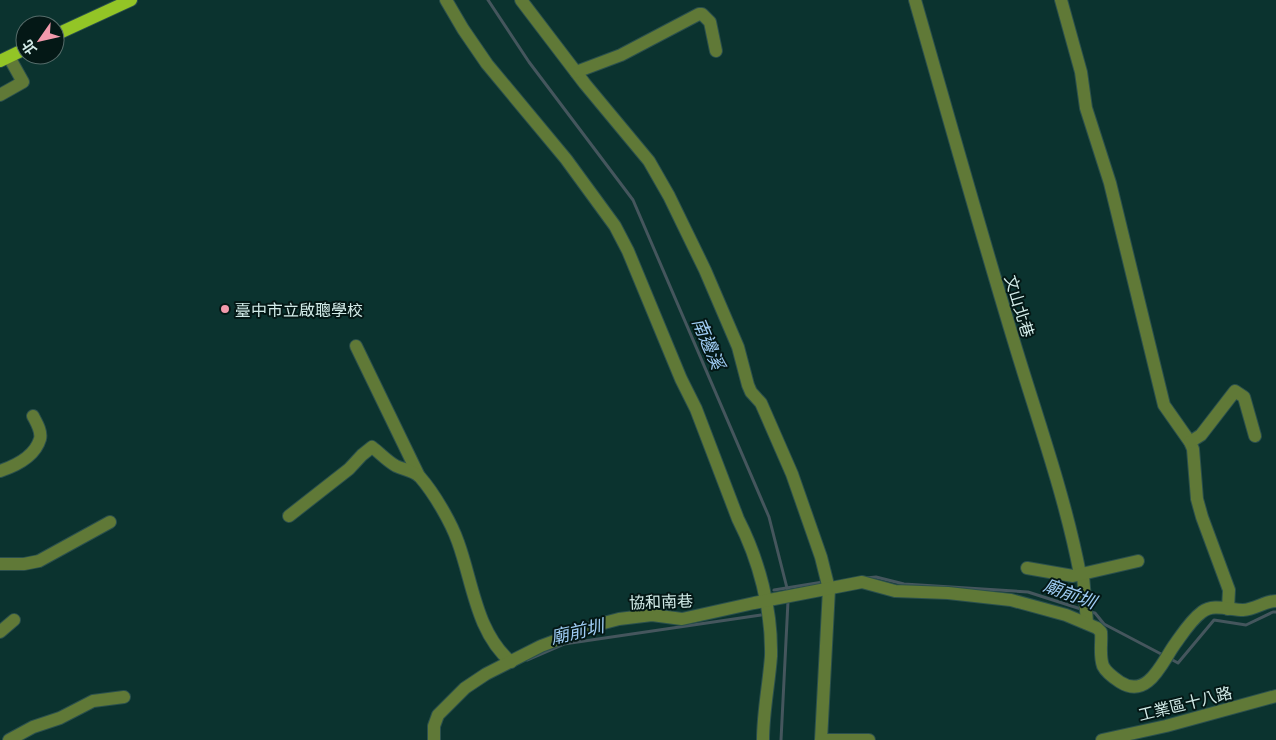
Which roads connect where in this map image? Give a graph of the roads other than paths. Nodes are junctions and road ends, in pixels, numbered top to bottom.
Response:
1 (132, 0) edge
2 (446, 0) edge
3 (520, 0) edge
4 (915, 0) edge
5 (1061, 0) edge
6 (65, 30) edge
7 (716, 51) dead end
8 (5, 59) edge
9 (576, 72) junction
10 (0, 95) edge
11 (356, 346) dead end
12 (33, 416) dead end
13 (1255, 436) dead end
14 (1190, 442) junction
15 (0, 471) edge
16 (419, 476) junction
17 (289, 516) dead end
18 (110, 522) dead end
19 (1138, 561) dead end
20 (0, 564) edge
21 (1028, 568) dead end
22 (1080, 574) junction
23 (829, 589) junction
24 (766, 601) junction
25 (1276, 601) edge
26 (1228, 609) junction
27 (14, 620) dead end
28 (1087, 622) junction
29 (0, 632) edge
30 (511, 662) junction
31 (124, 696) dead end
32 (1276, 696) edge
33 (10, 740) edge
34 (434, 740) edge
35 (763, 740) edge
36 (821, 740) edge
37 (869, 740) edge
38 (1102, 740) edge

1 - 6 main road
2 - 24 street
3 - 9 street
4 - 22 street, 文山北巷
5 - 14 street
7 - 9 street
8 - 10 street
9 - 23 street
11 - 16 street
12 - 15 street
13 - 14 street
14 - 26 street
16 - 17 street
16 - 30 street
18 - 20 street
19 - 22 street
21 - 22 street
22 - 28 street, 文山北巷
23 - 24 street, 協和南巷
23 - 28 street
23 - 36 street
24 - 30 street, 協和南巷
24 - 35 street
25 - 26 street
26 - 28 street
27 - 29 street
30 - 34 street, 協和南巷
31 - 33 street
32 - 38 street, 工業區十八路
36 - 37 street

